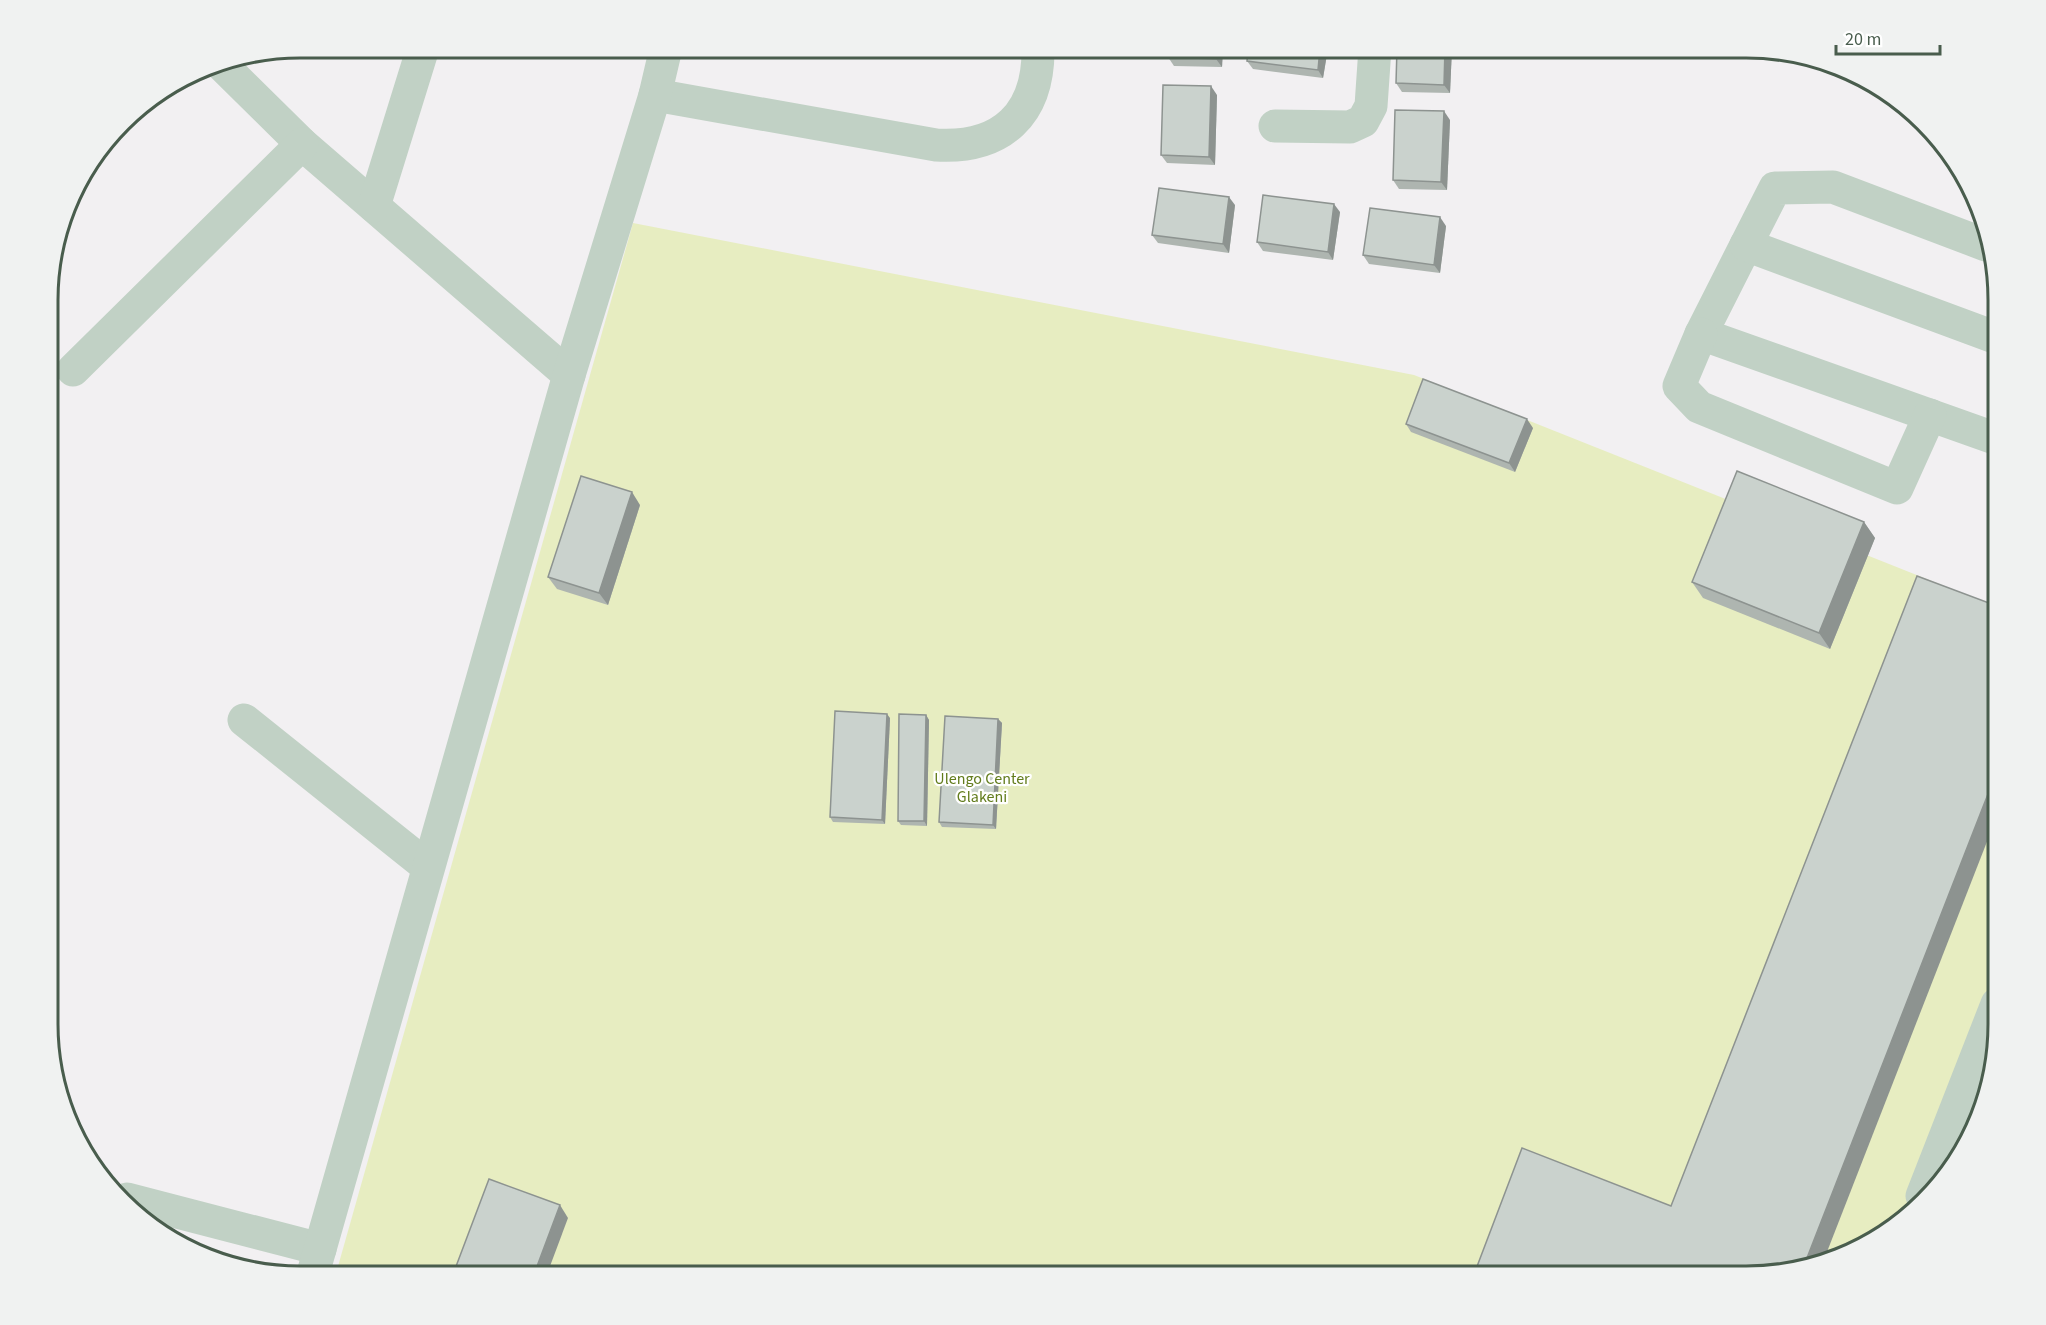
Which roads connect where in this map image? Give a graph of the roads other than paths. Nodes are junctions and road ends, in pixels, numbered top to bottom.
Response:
1 (420, 58) edge
2 (664, 58) edge
3 (1037, 58) edge
4 (1374, 58) edge
5 (227, 70) edge
6 (656, 95) junction
7 (1275, 126) dead end
8 (302, 144) junction
9 (374, 206) junction
10 (1980, 243) edge
11 (1746, 245) junction
12 (1701, 333) junction
13 (1988, 334) edge
14 (74, 370) dead end
15 (569, 375) junction
16 (1930, 415) junction
17 (1988, 435) edge
18 (244, 720) dead end
19 (428, 867) junction
20 (1984, 1060) edge
21 (1958, 1134) edge
22 (1931, 1180) edge
23 (135, 1202) edge
24 (316, 1263) edge

1 - 9 street
2 - 6 street
3 - 6 street
4 - 7 street
5 - 8 street
6 - 15 street
8 - 9 street
8 - 14 street
9 - 15 street
10 - 11 street
11 - 12 street
11 - 13 street
12 - 16 street
12 - 16 street
15 - 19 street
16 - 17 street
18 - 19 street
19 - 24 street
20 - 21 street
21 - 22 street
23 - 24 street

